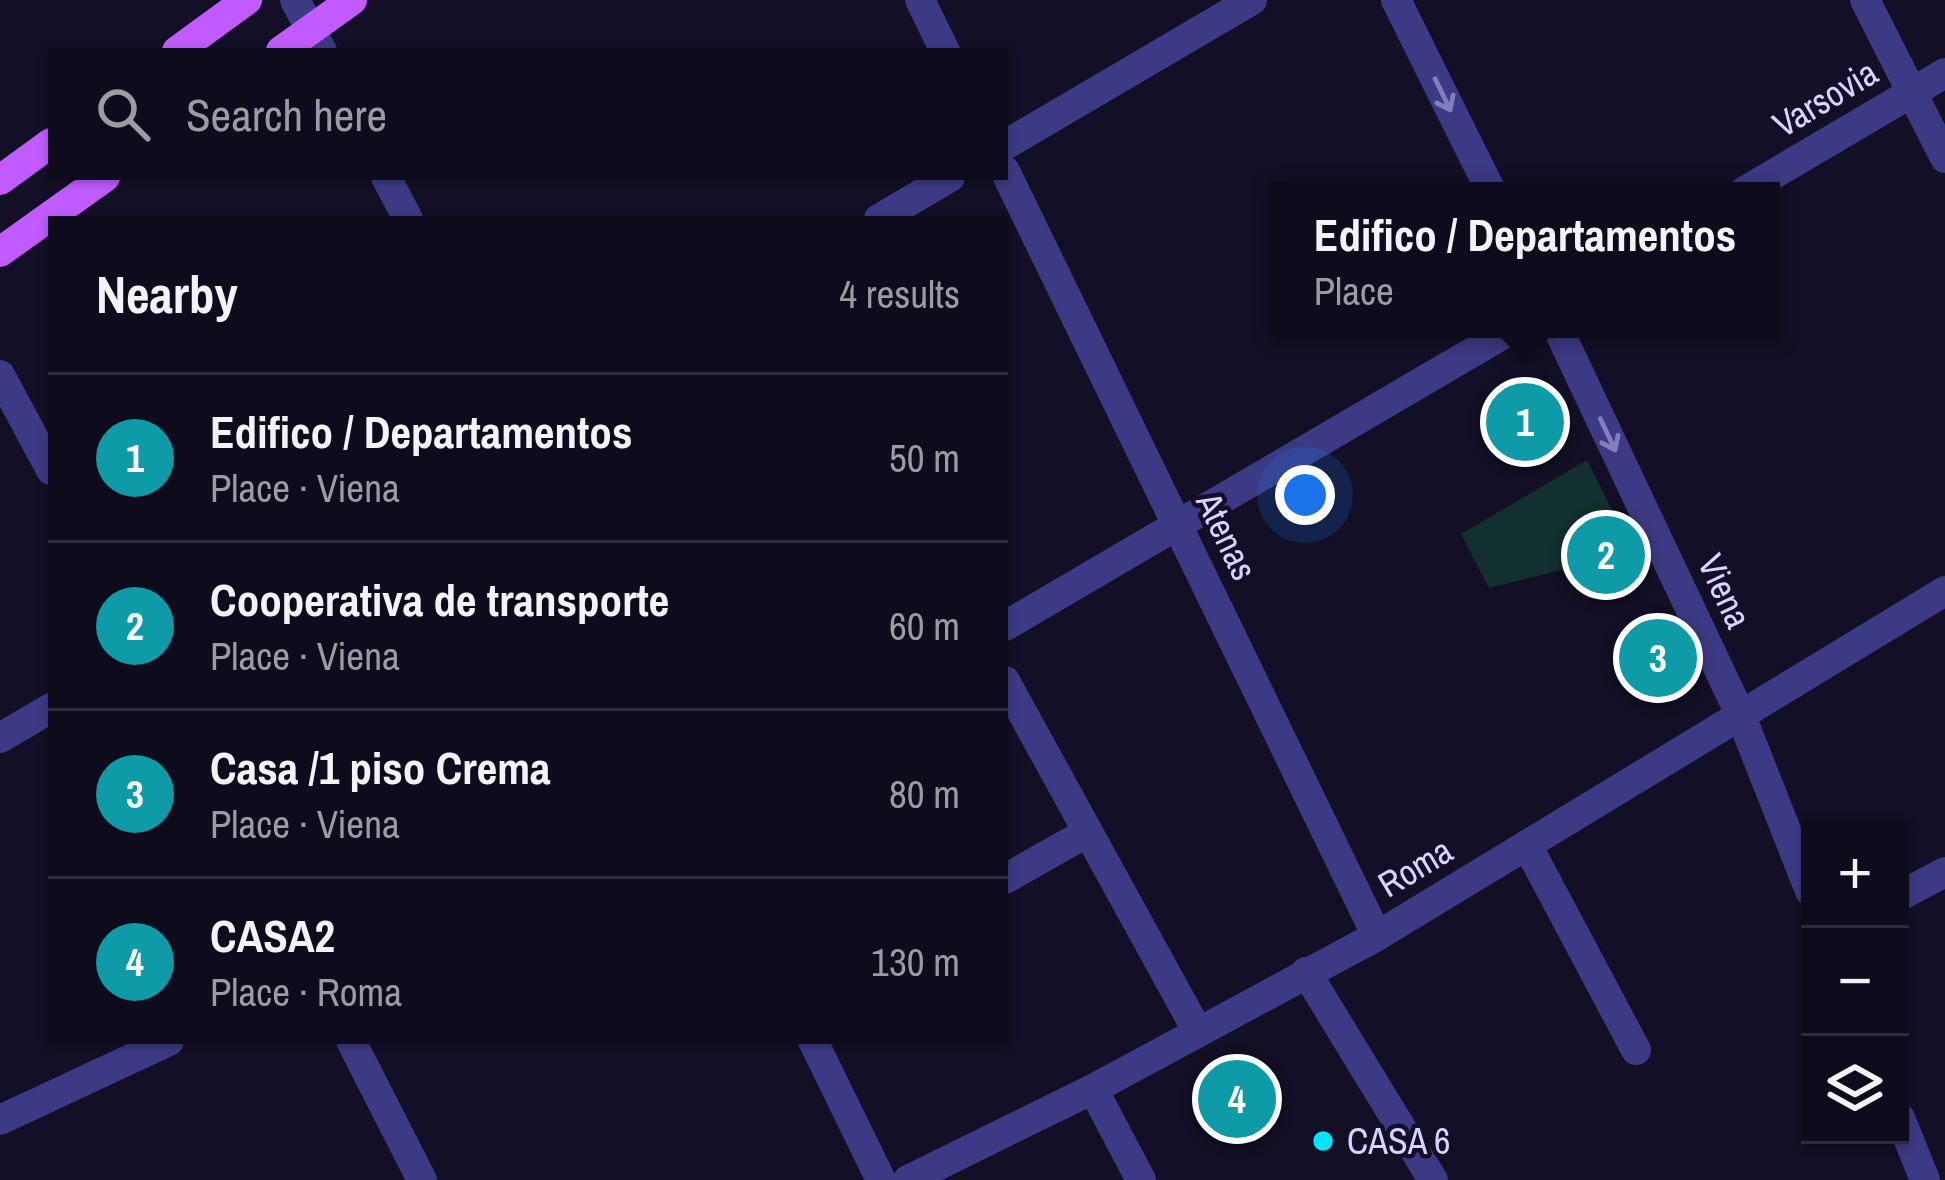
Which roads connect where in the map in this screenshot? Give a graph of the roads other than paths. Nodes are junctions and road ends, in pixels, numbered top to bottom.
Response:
1 (247, 0) edge
2 (295, 0) edge
3 (352, 0) edge
4 (920, 0) edge
5 (1252, 0) edge
6 (1396, 0) edge
7 (1865, 0) edge
8 (316, 40) edge
9 (181, 48) edge
10 (944, 48) edge
11 (1945, 73) edge
12 (1913, 92) junction
13 (1008, 143) edge
14 (48, 145) edge
15 (1945, 158) edge
16 (1008, 177) edge
17 (0, 180) edge
18 (101, 180) edge
19 (388, 180) edge
20 (945, 180) edge
21 (1487, 182) edge
22 (1760, 182) edge
23 (50, 216) edge
24 (406, 216) edge
25 (884, 216) edge
26 (48, 218) edge
27 (0, 252) edge
28 (1497, 338) edge
29 (1562, 338) edge
30 (0, 375) edge
31 (48, 464) edge
32 (1180, 525) junction
33 (1945, 591) edge
34 (1008, 624) edge
35 (1008, 686) edge
36 (48, 710) edge
37 (1741, 716) junction
38 (0, 738) edge
39 (1088, 832) junction
40 (1527, 845) junction
41 (1801, 868) edge
42 (1945, 872) edge
43 (1008, 877) edge
44 (1909, 891) edge
45 (1377, 936) junction
46 (1306, 972) junction
47 (1198, 1032) junction
48 (163, 1044) edge
49 (353, 1044) edge
50 (814, 1044) edge
51 (1636, 1050) dead end
52 (1093, 1089) junction
53 (0, 1120) edge
54 (1909, 1140) edge
55 (1945, 1175) edge
56 (422, 1180) edge
57 (881, 1180) edge
58 (908, 1180) edge
59 (1141, 1180) edge
60 (1433, 1180) edge
61 (1925, 1180) edge
62 (1936, 1180) edge

1 - 9 main road
2 - 8 street
3 - 8 main road
4 - 10 street
5 - 13 street
6 -> 21 street
7 - 12 street
11 - 12 street, Varsovia
12 - 15 street
12 - 22 street, Varsovia
14 - 17 main road
16 - 32 street, Atenas
18 - 23 main road
19 - 24 street
20 - 25 street
26 - 27 main road
28 - 32 street
29 -> 37 street, Viena
30 - 31 street
32 - 34 street
32 - 45 street, Atenas
33 - 37 street, Roma
35 - 39 street
36 - 38 street
37 - 40 street, Roma
37 - 41 street, Viena
39 - 43 street
39 - 47 street
40 - 45 street, Roma
40 - 51 street
42 - 44 street
45 - 46 street, Roma
46 - 47 street, Roma
46 - 60 street
47 - 52 street, Roma
48 - 53 street
49 - 56 street
50 - 57 street
52 - 58 street, Roma
52 - 59 street
54 - 61 street
55 - 62 street

